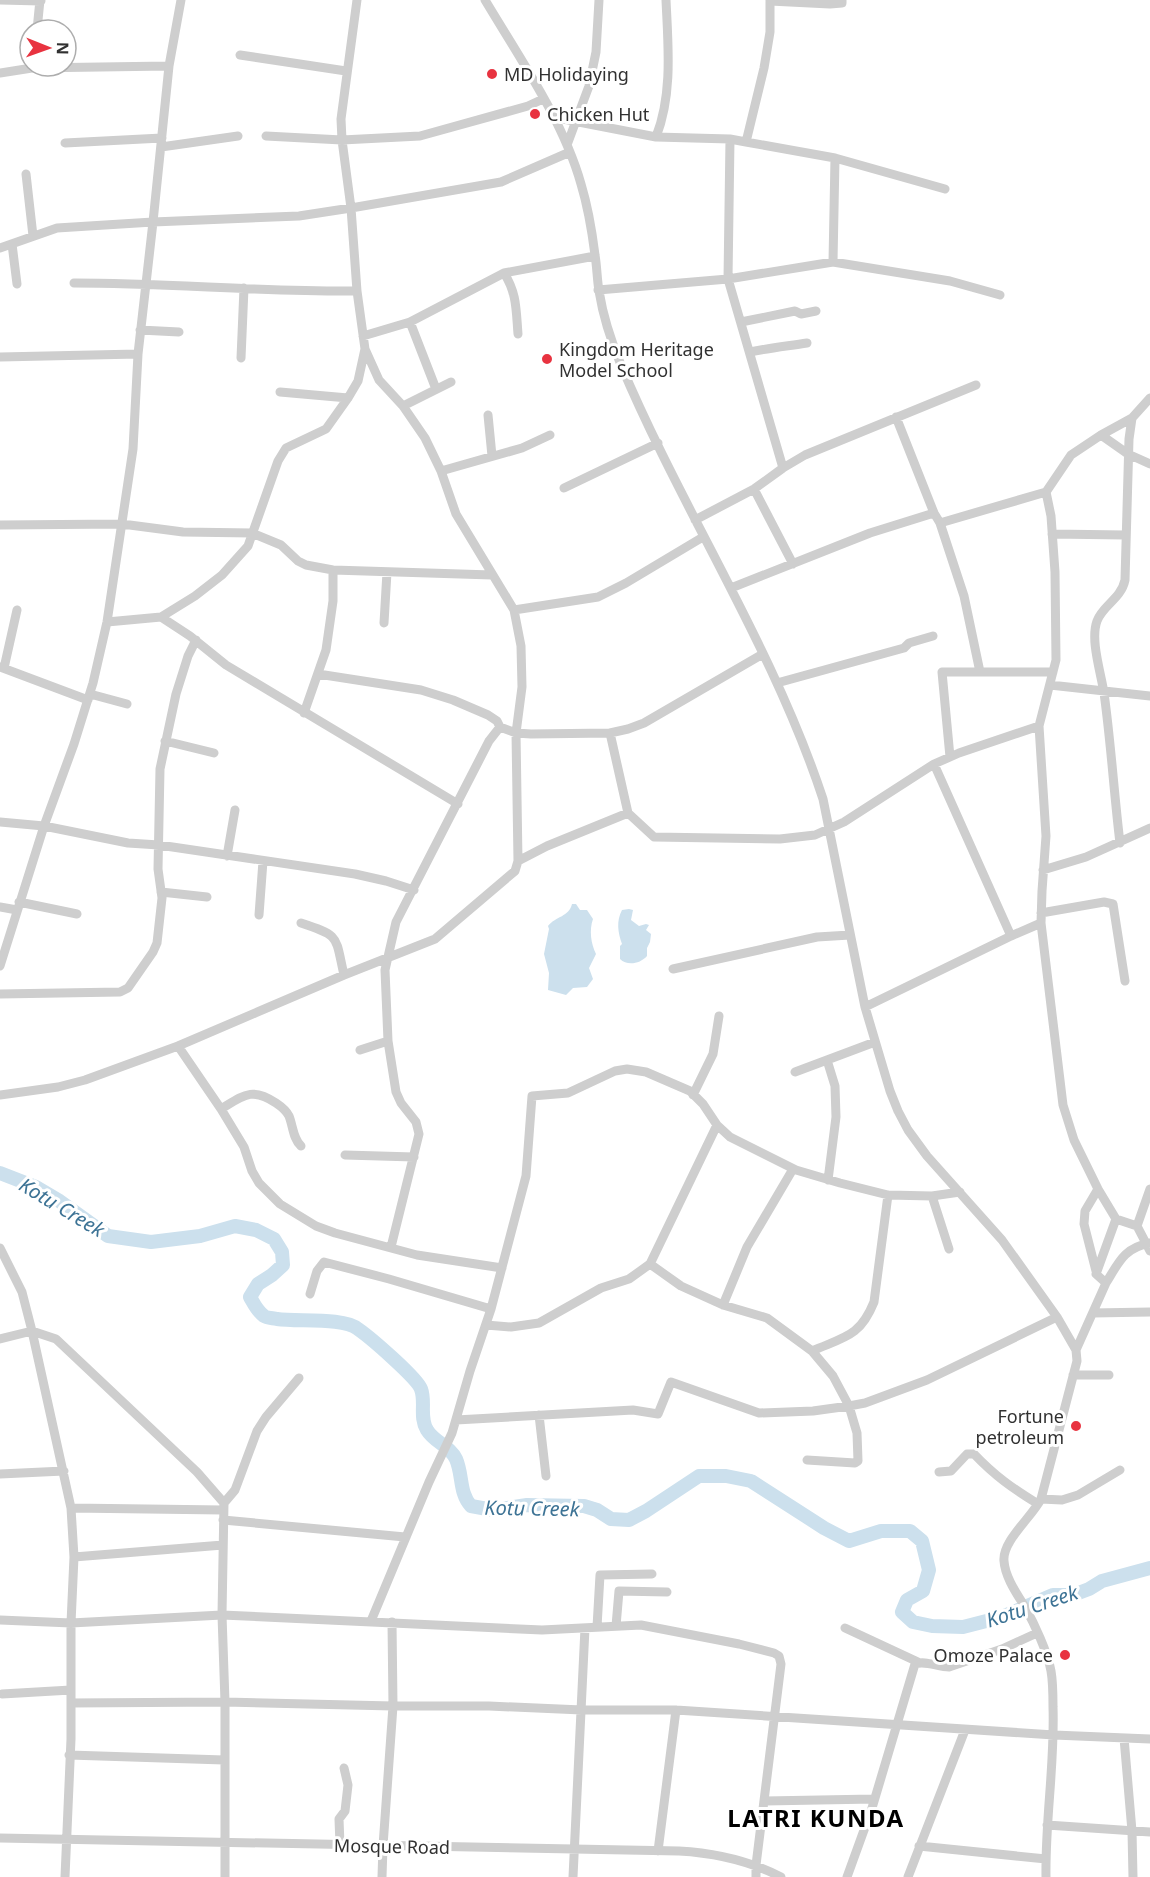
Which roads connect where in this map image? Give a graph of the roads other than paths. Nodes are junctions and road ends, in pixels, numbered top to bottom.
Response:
1 (0, 0) edge
2 (40, 0) edge
3 (181, 0) edge
4 (357, 0) edge
5 (485, 0) edge
6 (599, 0) edge
7 (666, 0) edge
8 (842, 0) edge
9 (770, 1) edge
10 (38, 18) edge
11 (240, 55) dead end
12 (169, 66) junction
13 (78, 67) edge
14 (18, 70) edge
15 (346, 71) junction
16 (0, 73) edge
17 (543, 99) junction
18 (553, 117) junction
19 (576, 121) junction
20 (238, 136) dead end
21 (266, 136) dead end
22 (656, 137) junction
23 (730, 139) junction
24 (342, 140) junction
25 (161, 142) junction
26 (746, 142) junction
27 (65, 143) dead end
28 (569, 148) junction
29 (836, 159) junction
30 (26, 174) dead end
31 (945, 189) dead end
32 (351, 208) junction
33 (153, 222) junction
34 (33, 236) junction
35 (12, 243) junction
36 (0, 248) edge
37 (595, 256) junction
38 (833, 262) junction
39 (504, 273) junction
40 (728, 279) junction
41 (74, 283) dead end
42 (145, 283) junction
43 (17, 284) dead end
44 (244, 288) junction
45 (598, 290) junction
46 (357, 291) junction
47 (1000, 295) dead end
48 (816, 311) dead end
49 (410, 322) junction
50 (741, 322) junction
51 (140, 330) junction
52 (179, 332) dead end
53 (518, 334) dead end
54 (363, 336) junction
55 (807, 343) dead end
56 (364, 349) junction
57 (750, 352) junction
58 (138, 354) junction
59 (0, 357) edge
60 (241, 358) dead end
61 (451, 382) dead end
62 (976, 385) dead end
63 (436, 388) junction
64 (280, 392) dead end
65 (348, 398) junction
66 (1150, 398) edge
67 (403, 406) junction
68 (488, 415) dead end
69 (896, 417) junction
70 (1132, 418) junction
71 (550, 435) dead end
72 (1101, 435) junction
73 (658, 443) junction
74 (1128, 454) junction
75 (492, 456) junction
76 (1150, 464) edge
77 (783, 468) junction
78 (441, 471) junction
79 (564, 488) dead end
80 (754, 489) junction
81 (1046, 492) junction
82 (934, 513) junction
83 (695, 520) junction
84 (940, 523) junction
85 (122, 524) junction
86 (0, 525) edge
87 (252, 533) junction
88 (1052, 534) junction
89 (1125, 535) junction
90 (703, 537) junction
91 (794, 564) junction
92 (333, 570) junction
93 (387, 572) junction
94 (492, 575) junction
95 (731, 588) junction
96 (16, 610) dead end
97 (514, 610) junction
98 (160, 617) junction
99 (107, 622) junction
100 (384, 622) dead end
101 (933, 636) dead end
102 (196, 640) junction
103 (763, 654) junction
104 (2, 668) edge
105 (980, 672) junction
106 (1053, 672) junction
107 (318, 674) junction
108 (777, 683) junction
109 (1050, 686) junction
110 (1104, 692) junction
111 (1150, 696) edge
112 (89, 697) junction
113 (127, 704) dead end
114 (304, 712) junction
115 (1039, 726) junction
116 (500, 727) junction
117 (516, 733) junction
118 (610, 733) junction
119 (165, 741) junction
120 (214, 753) dead end
121 (950, 757) junction
122 (934, 764) junction
123 (458, 804) junction
124 (235, 810) dead end
125 (628, 813) junction
126 (0, 822) edge
127 (44, 826) junction
128 (1150, 828) edge
129 (829, 829) junction
130 (1120, 843) junction
131 (159, 845) junction
132 (227, 856) junction
133 (263, 861) junction
134 (518, 861) junction
135 (1043, 870) junction
136 (414, 890) junction
137 (161, 892) junction
138 (207, 897) dead end
139 (18, 906) junction
140 (0, 907) edge
141 (77, 914) dead end
142 (259, 915) dead end
143 (1041, 918) junction
144 (301, 923) dead end
145 (850, 935) junction
146 (1011, 936) junction
147 (388, 958) junction
148 (0, 966) edge
149 (673, 969) dead end
150 (344, 975) junction
151 (1125, 981) dead end
152 (0, 994) edge
153 (865, 1007) junction
154 (719, 1016) dead end
155 (388, 1041) junction
156 (875, 1042) junction
157 (178, 1046) junction
158 (360, 1050) dead end
159 (827, 1060) junction
160 (795, 1071) dead end
161 (0, 1095) edge
162 (693, 1095) junction
163 (221, 1109) junction
164 (717, 1125) junction
165 (301, 1146) dead end
166 (345, 1155) dead end
167 (414, 1157) junction
168 (793, 1169) junction
169 (828, 1180) junction
170 (1098, 1189) junction
171 (1150, 1189) edge
172 (960, 1192) junction
173 (888, 1195) junction
174 (932, 1196) junction
175 (1116, 1219) junction
176 (1137, 1226) junction
177 (1148, 1246) edge
178 (391, 1247) junction
179 (0, 1248) edge
180 (949, 1250) dead end
181 (650, 1264) junction
182 (502, 1268) junction
183 (1096, 1274) junction
184 (1106, 1283) junction
185 (310, 1294) dead end
186 (723, 1305) junction
187 (491, 1309) junction
188 (1150, 1312) edge
189 (1093, 1313) junction
190 (1057, 1317) junction
191 (486, 1325) junction
192 (32, 1331) junction
193 (0, 1340) edge
194 (1076, 1350) junction
195 (812, 1351) junction
196 (1073, 1375) junction
197 (1109, 1375) dead end
198 (299, 1378) dead end
199 (849, 1406) junction
200 (539, 1416) junction
201 (456, 1420) junction
202 (807, 1460) dead end
203 (1120, 1470) dead end
204 (64, 1471) junction
205 (939, 1472) dead end
206 (0, 1474) edge
207 (546, 1476) dead end
208 (1039, 1502) junction
209 (71, 1508) junction
210 (223, 1511) junction
211 (405, 1537) junction
212 (223, 1545) junction
213 (74, 1557) junction
214 (652, 1574) dead end
215 (667, 1592) dead end
216 (222, 1615) junction
217 (0, 1620) edge
218 (371, 1621) junction
219 (392, 1622) junction
220 (71, 1623) junction
221 (616, 1626) junction
222 (597, 1627) junction
223 (585, 1628) junction
224 (845, 1628) dead end
225 (1037, 1633) junction
226 (918, 1662) junction
227 (71, 1690) junction
228 (2, 1694) dead end
229 (225, 1702) junction
230 (71, 1703) junction
231 (393, 1706) junction
232 (582, 1710) junction
233 (676, 1710) junction
234 (776, 1717) junction
235 (896, 1725) junction
236 (965, 1730) junction
237 (1054, 1735) junction
238 (1124, 1738) junction
239 (1150, 1739) edge
240 (69, 1755) junction
241 (224, 1760) junction
242 (344, 1768) dead end
243 (874, 1799) junction
244 (765, 1801) junction
245 (1047, 1825) junction
246 (1132, 1831) junction
247 (1150, 1832) edge
248 (0, 1838) edge
249 (66, 1838) junction
250 (226, 1842) junction
251 (340, 1845) junction
252 (383, 1846) junction
253 (919, 1846) junction
254 (575, 1849) junction
255 (658, 1851) junction
256 (1046, 1859) junction
257 (756, 1865) junction
258 (65, 1877) edge
259 (225, 1877) edge
260 (382, 1877) edge
261 (573, 1877) edge
262 (756, 1877) edge
263 (781, 1877) edge
264 (847, 1877) edge
265 (908, 1877) edge
266 (1046, 1877) edge
267 (1133, 1877) edge

1 - 2 street
2 - 10 street
3 - 12 street
4 - 15 street
5 - 17 street
6 - 19 street
7 - 22 street
8 - 9 street
9 - 26 street
11 - 15 street
12 - 13 street
12 - 25 street
14 - 16 street
15 - 24 street
17 - 18 street
17 - 24 street
18 - 19 street
18 - 28 street
19 - 22 street
19 - 28 street
20 - 25 street
21 - 24 street
22 - 23 street
23 - 26 street
23 - 40 street
24 - 32 street
25 - 27 street
25 - 33 street
26 - 29 street
28 - 32 street
28 - 37 street
29 - 31 street
29 - 38 street
30 - 34 street
32 - 33 street
32 - 46 street
33 - 34 street
33 - 42 street
34 - 35 street
35 - 36 street
35 - 43 street
37 - 39 street
37 - 45 street
38 - 40 street
38 - 47 street
39 - 49 street
39 - 53 street
40 - 45 street
40 - 50 street
41 - 42 street
42 - 44 street
42 - 51 street
44 - 46 street
44 - 60 street
45 - 73 street
46 - 54 street
48 - 50 street
49 - 54 street
49 - 63 street
50 - 57 street
51 - 52 street
51 - 58 street
54 - 56 street
55 - 57 street
56 - 65 street
56 - 67 street
57 - 77 street
58 - 59 street
58 - 85 street
61 - 63 street
62 - 69 street
63 - 67 street
64 - 65 street
65 - 87 street
66 - 70 street
67 - 78 street
68 - 75 street
69 - 77 street
69 - 82 street
70 - 72 street
70 - 74 street
71 - 75 street
72 - 74 street
72 - 81 street
73 - 79 street
73 - 83 street
74 - 76 street
74 - 89 street
75 - 78 street
77 - 80 street
78 - 94 street
80 - 83 street
80 - 91 street
81 - 84 street
81 - 88 street
82 - 84 street
82 - 91 street
83 - 90 street
84 - 105 street
85 - 86 street
85 - 87 street
85 - 99 street
87 - 92 street
87 - 98 street
88 - 89 street
88 - 106 street
89 - 110 street
90 - 95 street
90 - 97 street
91 - 95 street
92 - 93 street
92 - 107 street
93 - 94 street
93 - 100 street
94 - 97 street
95 - 103 street
96 - 104 street
97 - 117 street
98 - 99 street
98 - 102 street
99 - 112 street
101 - 108 street
102 - 114 street
102 - 119 street
103 - 108 street
103 - 118 street
104 - 112 street
105 - 106 street
105 - 121 street
106 - 109 street
107 - 114 street
107 - 116 street
108 - 129 street
109 - 110 street
109 - 115 street
110 - 111 street
110 - 130 street
112 - 113 street
112 - 127 street
114 - 123 street
115 - 121 street
115 - 135 street
116 - 117 street
116 - 123 street
117 - 118 street
117 - 134 street
118 - 125 street
119 - 120 street
119 - 131 street
121 - 122 street
122 - 129 street
122 - 146 street
123 - 136 street
124 - 132 street
125 - 129 street
125 - 134 street
126 - 127 street
127 - 131 street
127 - 139 street
128 - 130 street
129 - 145 street
130 - 135 street
131 - 132 street
131 - 137 street
132 - 133 street
133 - 136 street
133 - 142 street
134 - 147 street
135 - 143 street
136 - 147 street
137 - 138 street
137 - 152 street
139 - 140 street
139 - 141 street
139 - 148 street
143 - 146 street
143 - 151 street
143 - 170 street
144 - 150 street
145 - 149 street
145 - 153 street
146 - 153 street
147 - 150 street
147 - 155 street
150 - 157 street
153 - 156 street
154 - 162 street
155 - 158 street
155 - 167 street
156 - 159 street
156 - 172 street
157 - 161 street
157 - 163 street
159 - 160 street
159 - 169 street
162 - 164 street
162 - 182 street
163 - 165 street
163 - 178 street
164 - 168 street
164 - 181 street
166 - 167 street
167 - 178 street
168 - 169 street
168 - 186 street
169 - 173 street
170 - 175 street
170 - 183 street
171 - 176 street
172 - 174 street
172 - 190 street
173 - 174 street
173 - 195 street
174 - 180 street
175 - 176 street
175 - 183 street
176 - 177 street
177 - 184 street
178 - 182 street
179 - 192 street
181 - 186 street
181 - 191 street
182 - 187 street
183 - 184 street
184 - 189 street
185 - 187 street
186 - 195 street
187 - 191 street
188 - 189 street
189 - 194 street
190 - 194 street
190 - 199 street
191 - 201 street
192 - 193 street
192 - 204 street
192 - 210 street
194 - 196 street
195 - 199 street
196 - 197 street
196 - 208 street
198 - 210 street
199 - 200 street
199 - 202 street
200 - 201 street
200 - 207 street
201 - 211 street
203 - 208 street
204 - 206 street
204 - 209 street
205 - 208 street
208 - 225 street
209 - 210 street
209 - 213 street
210 - 211 street
210 - 212 street
211 - 218 street
212 - 213 street
212 - 216 street
213 - 220 street
214 - 222 street
215 - 221 street
216 - 218 street
216 - 220 street
216 - 229 street
217 - 220 street
218 - 219 street
219 - 223 street
219 - 231 street
220 - 227 street
221 - 222 street
221 - 234 street
222 - 223 street
223 - 232 street
224 - 226 street
225 - 226 street
225 - 237 street
226 - 235 street
227 - 228 street
227 - 230 street
229 - 230 street
229 - 231 street
229 - 241 street
230 - 240 street
231 - 232 street
231 - 252 street
232 - 233 street
232 - 254 street
233 - 234 street
233 - 255 street
234 - 235 street
234 - 244 street
235 - 236 street
235 - 243 street
236 - 237 street
236 - 253 street
237 - 238 street
237 - 245 street
238 - 239 street
238 - 246 street
240 - 241 street
240 - 249 street
241 - 250 street
242 - 251 street
243 - 244 street
243 - 264 street
244 - 257 street
245 - 246 street
245 - 256 street
246 - 247 street
246 - 267 street
248 - 249 street, Mosque Road
249 - 250 street, Mosque Road
249 - 258 street
250 - 251 street, Mosque Road
250 - 259 street
251 - 252 street, Mosque Road
252 - 254 street, Mosque Road
252 - 260 street
253 - 256 street
253 - 265 street
254 - 255 street, Mosque Road
254 - 261 street
255 - 257 street, Mosque Road
256 - 266 street
257 - 262 street
257 - 263 street, Mosque Road

